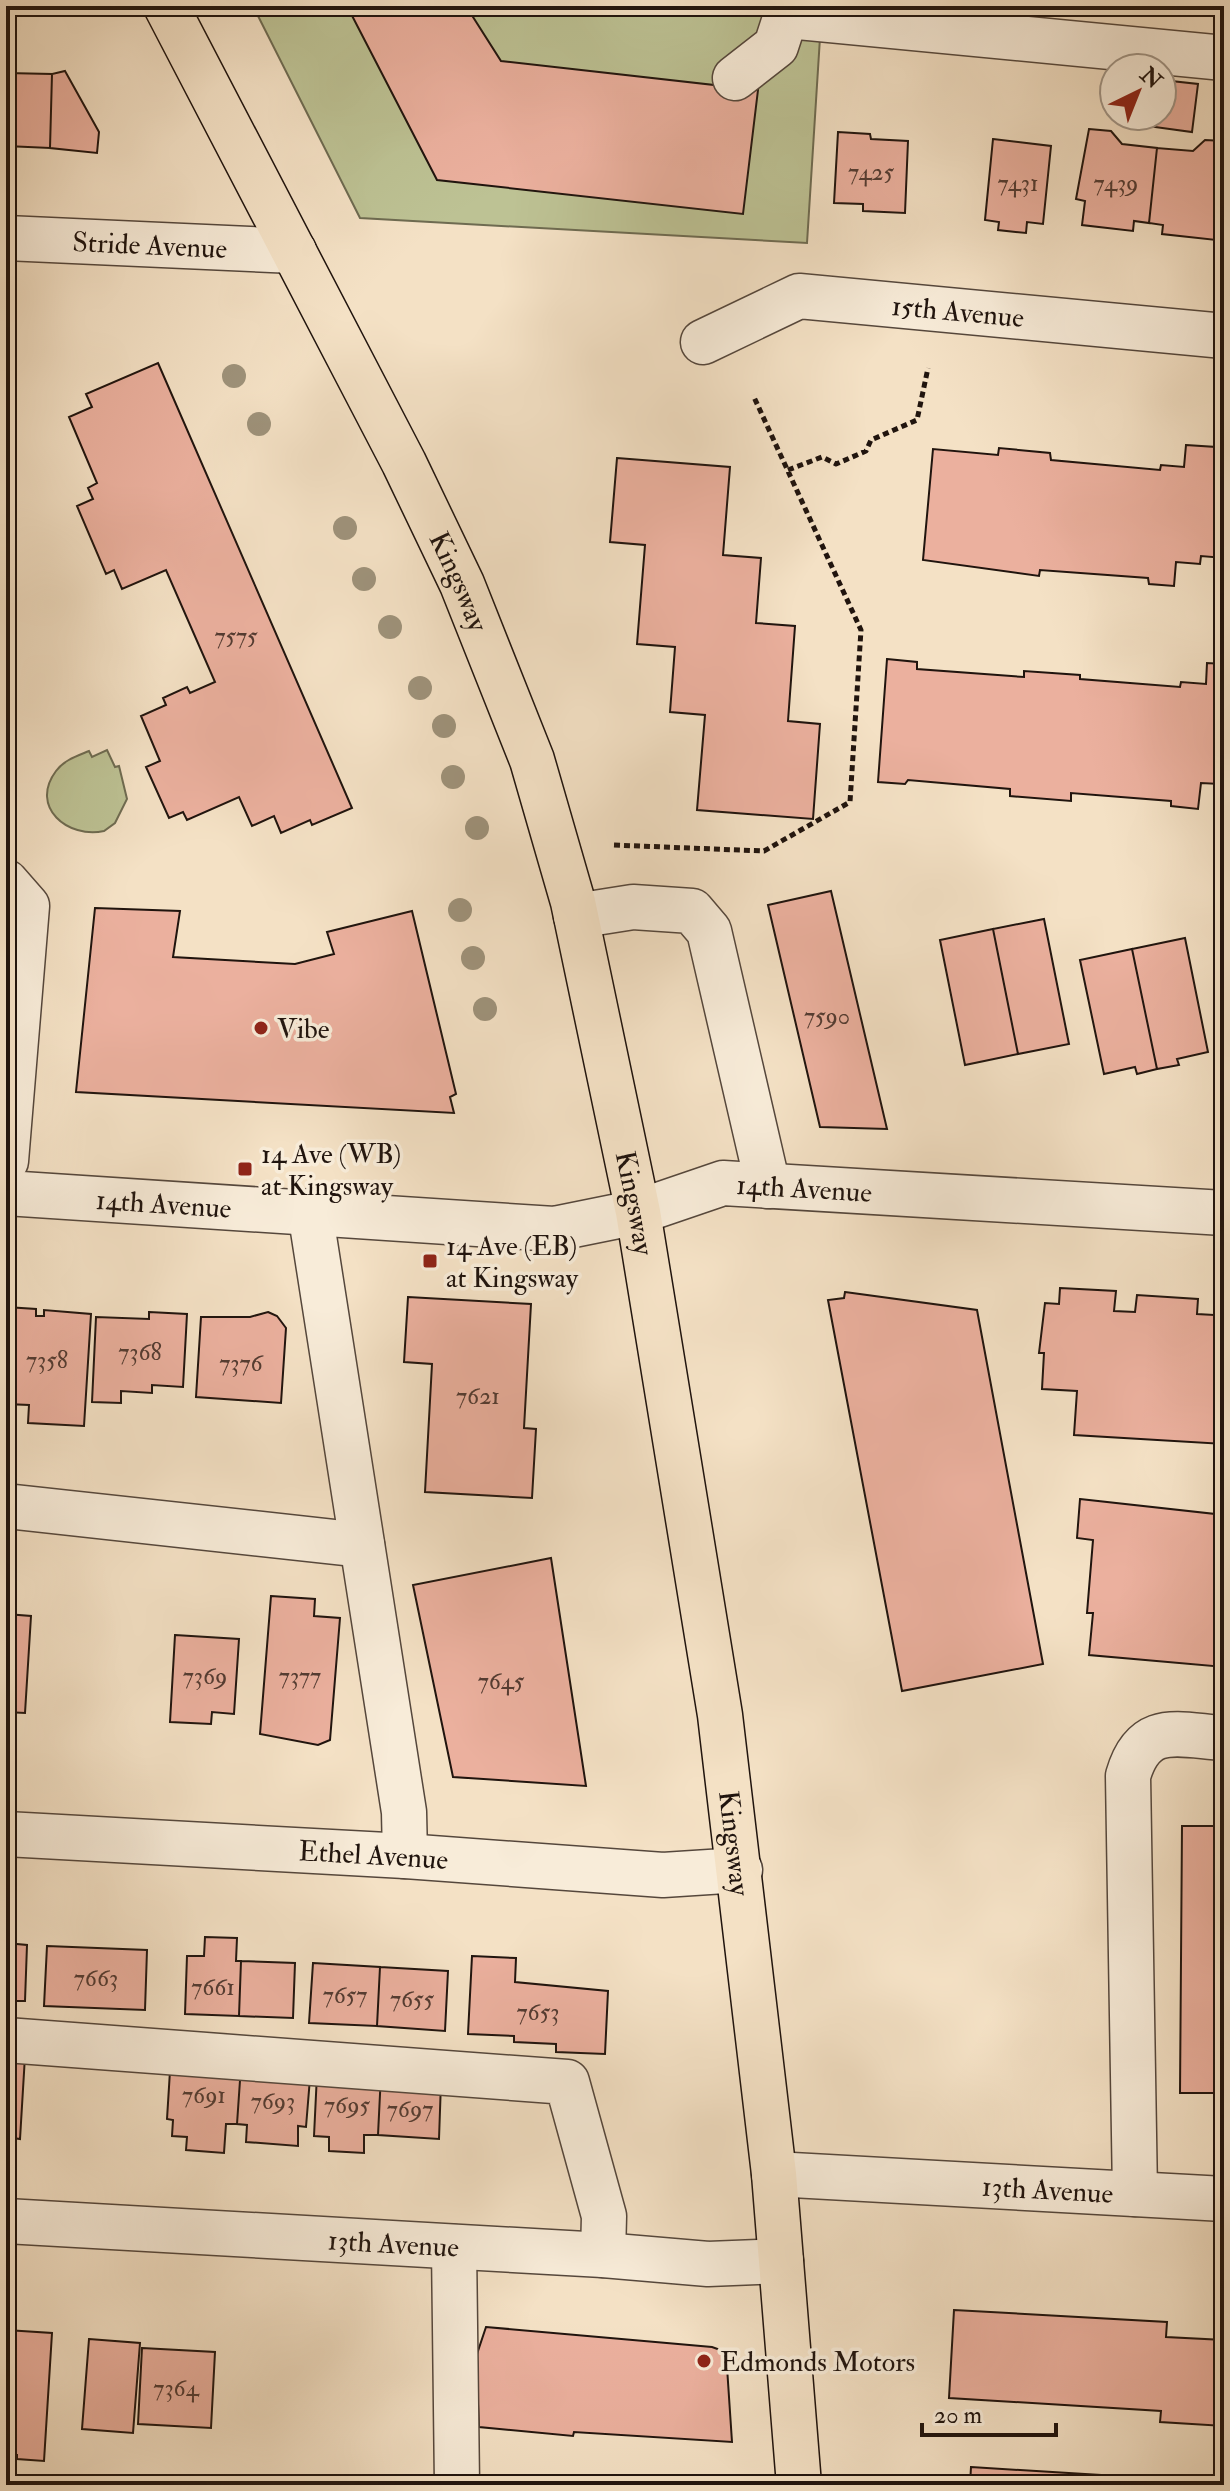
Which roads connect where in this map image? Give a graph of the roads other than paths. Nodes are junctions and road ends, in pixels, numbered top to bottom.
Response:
1 (166, 6) edge
2 (789, 11) edge
3 (844, 14) edge
4 (1224, 58) edge
5 (735, 78) dead end
6 (6, 238) edge
7 (294, 251) junction
8 (1224, 336) edge
9 (703, 342) dead end
10 (6, 882) edge
11 (576, 916) junction
12 (6, 1161) edge
13 (768, 1186) junction
14 (6, 1193) edge
15 (310, 1211) junction
16 (638, 1212) junction
17 (1224, 1213) edge
18 (6, 1506) edge
19 (362, 1545) junction
20 (1224, 1738) edge
21 (6, 1834) edge
22 (405, 1856) junction
23 (740, 1870) junction
24 (6, 2040) edge
25 (774, 2174) junction
26 (1135, 2194) junction
27 (1224, 2199) edge
28 (6, 2221) edge
29 (454, 2247) junction
30 (603, 2255) junction
31 (781, 2261) junction
32 (457, 2485) edge
33 (799, 2485) edge

1 - 7 main road, Kingsway
2 - 3 street
2 - 5 street
3 - 4 street
6 - 7 street, Stride Avenue
7 - 11 main road, Kingsway
8 - 9 street, 15th Avenue
10 - 12 street
11 - 13 street
11 - 16 main road, Kingsway
13 - 16 street, 14th Avenue
13 - 17 street, 14th Avenue
14 - 15 street, 14th Avenue
15 - 16 street, 14th Avenue
15 - 19 street
16 - 23 main road, Kingsway
18 - 19 street
19 - 22 street
20 - 26 street
21 - 22 street, Ethel Avenue
22 - 23 street, Ethel Avenue
23 - 25 main road, Kingsway
24 - 30 street
25 - 26 street, 13th Avenue
25 - 31 main road, Kingsway
26 - 27 street, 13th Avenue
28 - 29 street, 13th Avenue
29 - 30 street, 13th Avenue
29 - 32 street
30 - 31 street, 13th Avenue
31 - 33 main road, Kingsway

